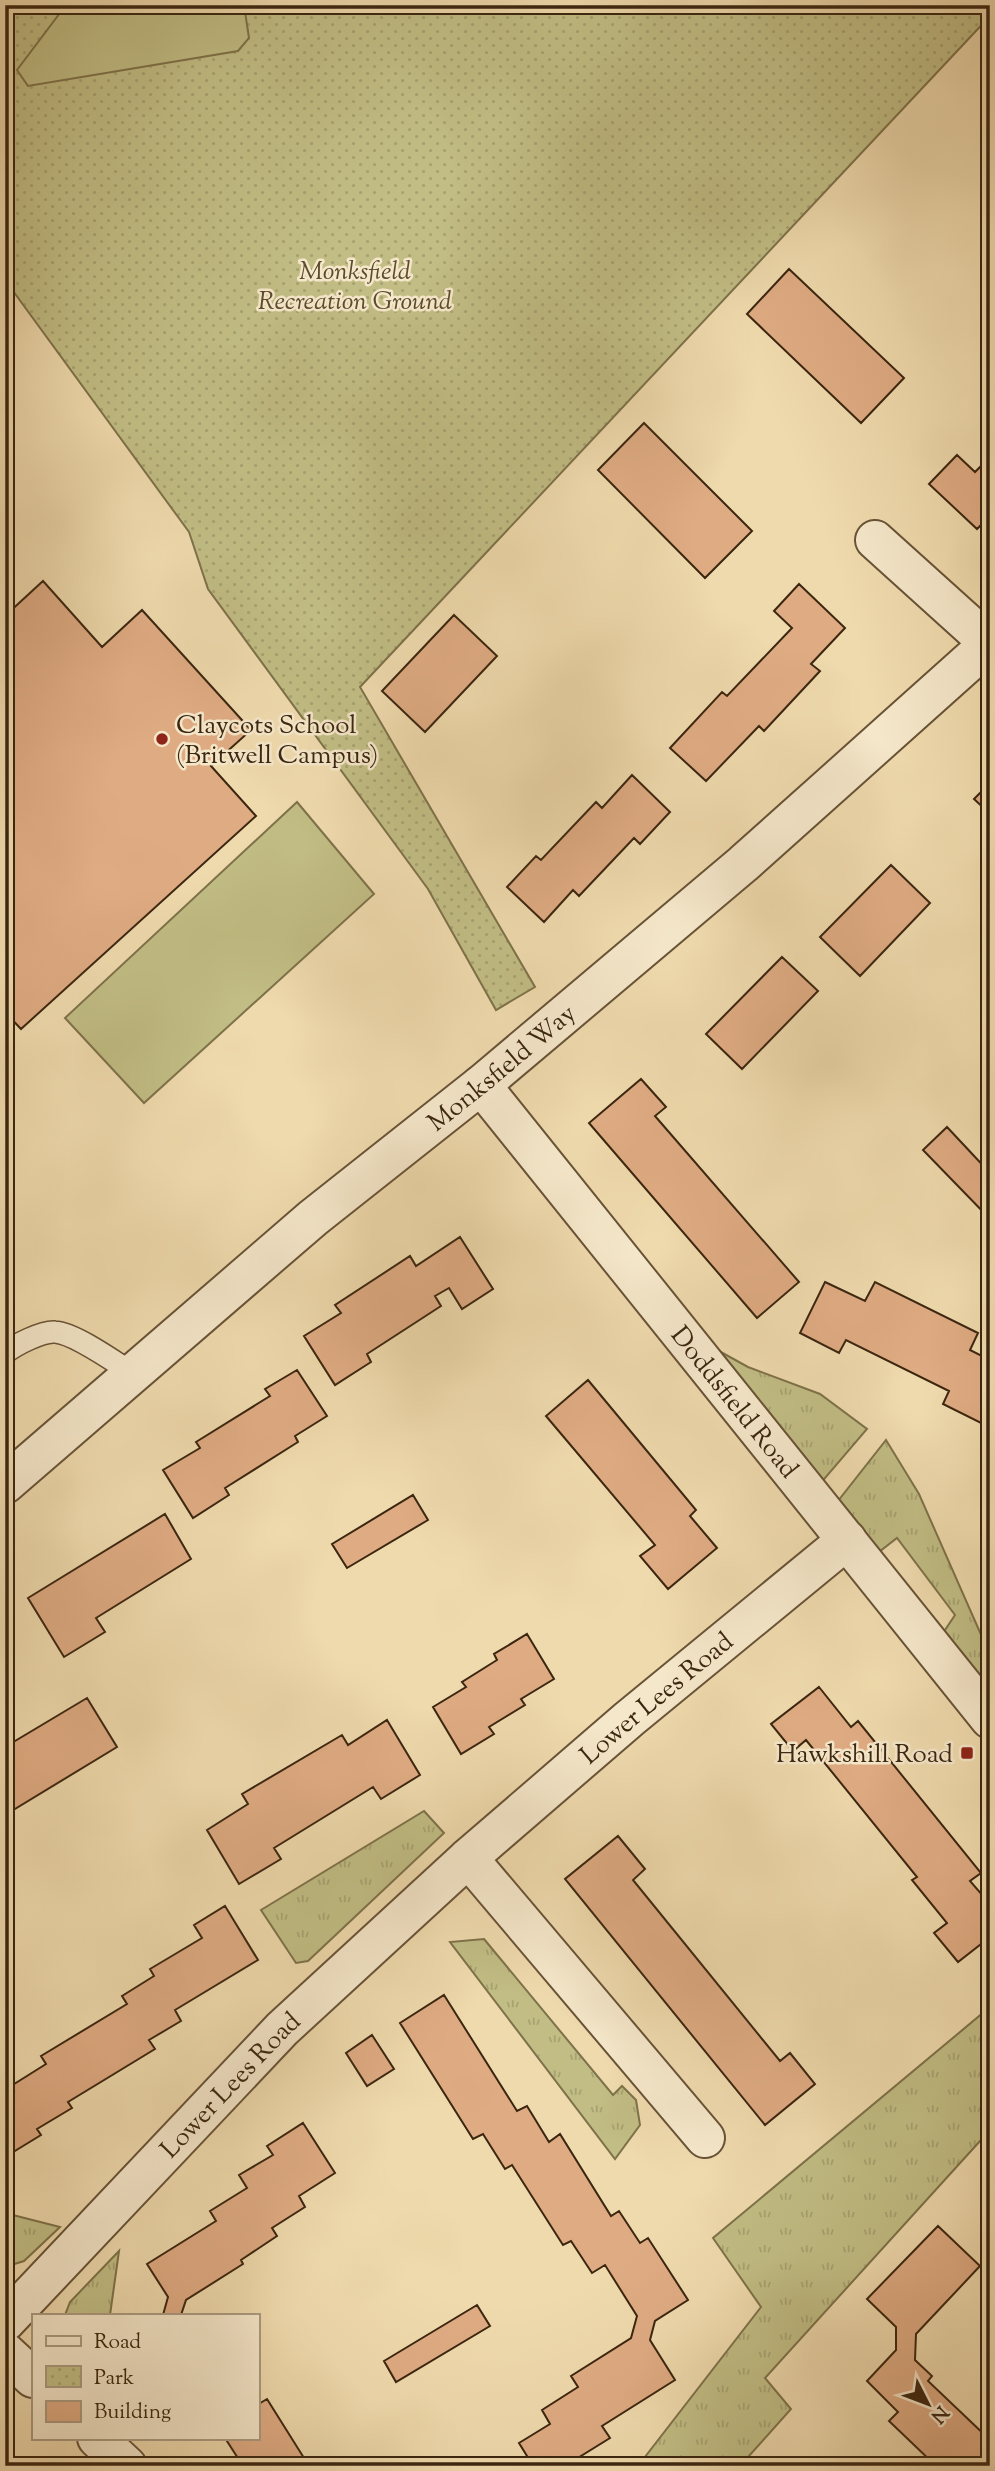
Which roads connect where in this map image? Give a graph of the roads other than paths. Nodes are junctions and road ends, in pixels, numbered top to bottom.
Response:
1 (875, 540) dead end
2 (989, 643) edge
3 (481, 1085) junction
4 (5, 1353) edge
5 (132, 1373) junction
6 (5, 1484) edge
7 (847, 1541) junction
8 (990, 1718) edge
9 (468, 1858) junction
10 (705, 2138) dead end
11 (5, 2322) edge
12 (5, 2352) edge
13 (32, 2377) edge
14 (99, 2440) edge
15 (127, 2466) edge

1 - 2 street
2 - 3 street, Monksfield Way
3 - 5 street, Monksfield Way
3 - 7 street, Doddsfield Road
4 - 5 lane
5 - 6 street, Monksfield Way
7 - 8 street, Doddsfield Road
7 - 9 street, Lower Lees Road
9 - 10 street
9 - 11 street, Lower Lees Road
12 - 13 street
14 - 15 street

